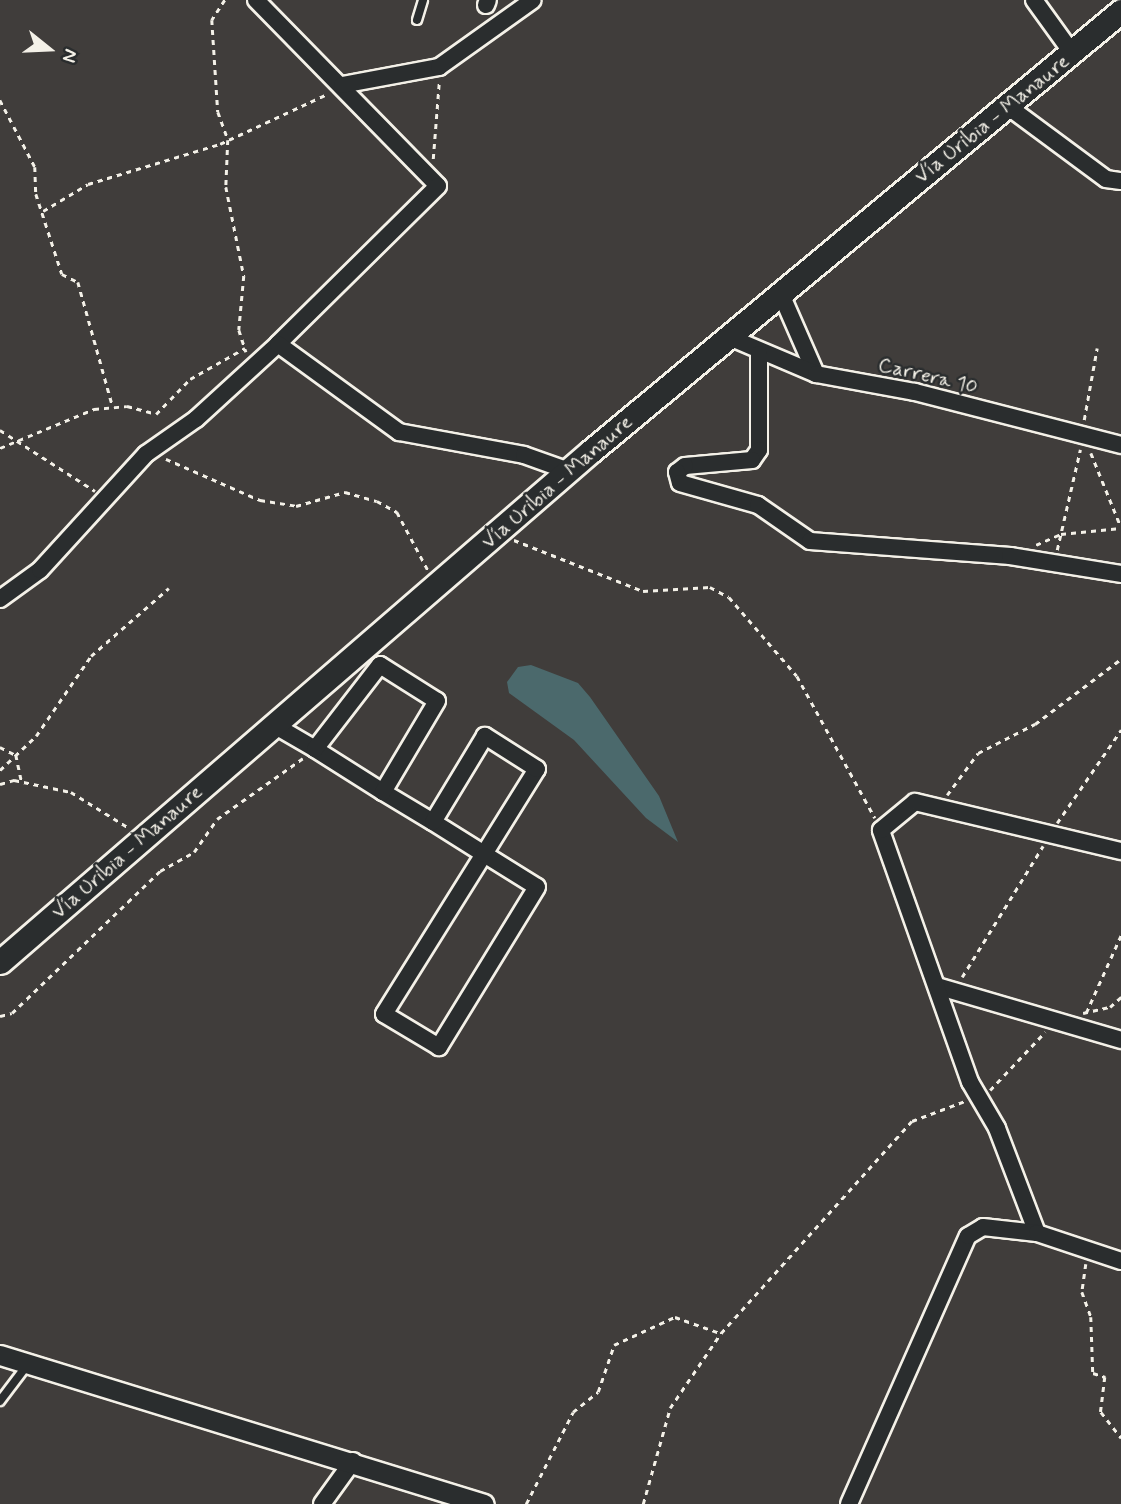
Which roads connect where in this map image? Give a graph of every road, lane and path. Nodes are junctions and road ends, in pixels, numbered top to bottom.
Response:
1 (225, 0) edge
2 (256, 0) edge
3 (423, 0) edge
4 (533, 0) edge
5 (1034, 0) edge
6 (1121, 11) edge
7 (417, 20) dead end
8 (1073, 54) junction
9 (439, 67) junction
10 (342, 85) junction
11 (0, 100) edge
12 (1006, 105) junction
13 (228, 140) junction
14 (1121, 181) edge
15 (438, 186) junction
16 (43, 211) junction
17 (781, 294) junction
18 (729, 337) junction
19 (278, 344) junction
20 (246, 348) junction
21 (1097, 348) dead end
22 (759, 354) junction
23 (816, 374) junction
24 (246, 376) junction
25 (113, 407) junction
26 (0, 430) edge
27 (1084, 437) junction
28 (12, 443) junction
29 (1121, 445) edge
30 (0, 449) edge
31 (146, 454) junction
32 (569, 471) junction
33 (104, 495) junction
34 (1121, 527) edge
35 (497, 533) junction
36 (1061, 534) junction
37 (1010, 556) junction
38 (1053, 566) junction
39 (1121, 574) edge
40 (436, 585) junction
41 (169, 588) dead end
42 (0, 599) edge
43 (1121, 659) edge
44 (274, 724) junction
45 (1121, 730) edge
46 (0, 747) edge
47 (315, 749) junction
48 (16, 755) junction
49 (0, 770) edge
50 (0, 784) edge
51 (22, 785) junction
52 (383, 792) junction
53 (939, 806) junction
54 (433, 822) junction
55 (881, 830) junction
56 (1051, 832) junction
57 (145, 836) junction
58 (1121, 851) edge
59 (484, 854) junction
60 (1121, 935) edge
61 (0, 962) edge
62 (945, 989) junction
63 (1121, 997) edge
64 (1086, 1013) junction
65 (0, 1016) edge
66 (1067, 1024) junction
67 (1121, 1040) edge
68 (977, 1096) junction
69 (1037, 1233) junction
70 (1086, 1250) junction
71 (1121, 1261) edge
72 (721, 1333) junction
73 (0, 1355) edge
74 (28, 1364) junction
75 (0, 1401) edge
76 (1121, 1438) edge
77 (353, 1461) junction
78 (322, 1504) edge
79 (484, 1504) edge
80 (526, 1504) edge
81 (643, 1504) edge
82 (849, 1504) edge

1 - 13 path
2 - 10 street
3 - 7 lane
4 - 9 street
5 - 8 street
6 - 8 main road, Vía Uribia - Manaure
8 - 12 main road, Vía Uribia - Manaure
9 - 10 street
9 - 15 path
10 - 13 path
10 - 15 street
11 - 16 path
12 - 14 street
12 - 17 main road, Vía Uribia - Manaure
13 - 16 path
13 - 20 path
15 - 19 street
16 - 25 path
17 - 18 main road, Vía Uribia - Manaure
17 - 23 street
18 - 22 street, Carrera 10
18 - 32 main road, Vía Uribia - Manaure
19 - 24 street
19 - 32 street
20 - 24 path
20 - 25 path
21 - 27 path
22 - 23 street, Carrera 10
22 - 37 street
23 - 27 street, Carrera 10
24 - 31 street
25 - 28 path
26 - 28 path
27 - 29 street, Carrera 10
27 - 34 path
27 - 36 path
28 - 30 path
28 - 33 path
31 - 33 street
31 - 40 path
32 - 35 main road, Vía Uribia - Manaure
33 - 42 street
34 - 36 path
35 - 40 main road, Vía Uribia - Manaure
35 - 55 path
36 - 37 path
36 - 38 path
37 - 38 street
38 - 39 street
40 - 44 main road, Vía Uribia - Manaure
41 - 48 path
43 - 53 path
44 - 47 street
44 - 57 main road, Vía Uribia - Manaure
45 - 56 path
46 - 48 path
47 - 52 street
47 - 52 street
47 - 65 path
48 - 49 path
48 - 51 path
50 - 51 path
51 - 57 path
52 - 54 street
53 - 55 street
53 - 56 street
54 - 59 street
54 - 59 street
55 - 62 street
56 - 58 street
56 - 62 path
57 - 61 main road, Vía Uribia - Manaure
59 - 59 street
60 - 64 path
62 - 66 street
62 - 68 street
63 - 64 path
64 - 66 path
64 - 66 path
66 - 67 street
66 - 68 path
68 - 69 street
68 - 72 path
69 - 70 street
69 - 82 street
70 - 71 street
70 - 76 path
72 - 80 path
72 - 81 path
73 - 74 street
74 - 75 lane
74 - 77 street
77 - 78 street
77 - 79 street

